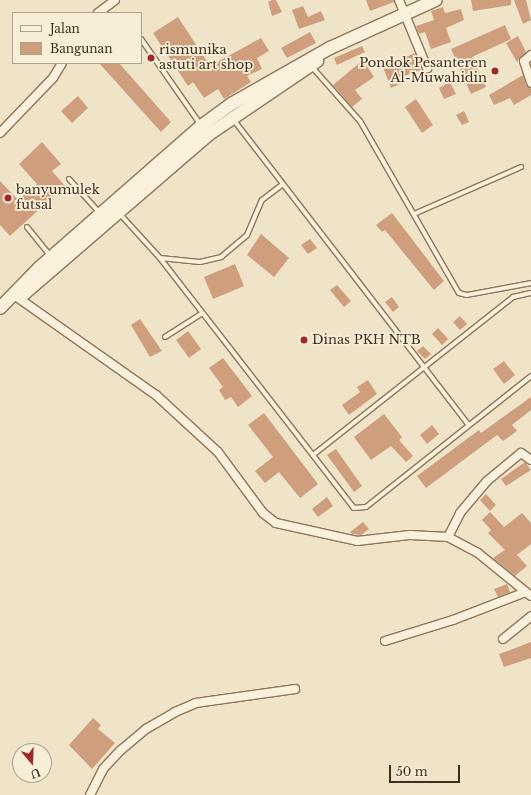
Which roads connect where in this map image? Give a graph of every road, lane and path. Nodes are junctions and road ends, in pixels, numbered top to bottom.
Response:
1 (115, 0) edge
2 (399, 0) edge
3 (436, 0) edge
4 (99, 12) edge
5 (403, 13) junction
6 (142, 40) edge
7 (531, 55) edge
8 (310, 63) junction
9 (61, 64) edge
10 (427, 68) dead end
11 (531, 83) edge
12 (235, 110) junction
13 (201, 126) junction
14 (0, 133) edge
15 (520, 167) dead end
16 (69, 179) dead end
17 (282, 185) junction
18 (110, 214) junction
19 (414, 214) junction
20 (27, 227) dead end
21 (51, 257) junction
22 (160, 258) junction
23 (531, 283) edge
24 (531, 293) edge
25 (14, 296) junction
26 (0, 308) edge
27 (201, 314) junction
28 (165, 337) dead end
29 (423, 368) junction
30 (531, 376) edge
31 (468, 424) junction
32 (312, 455) junction
33 (531, 460) edge
34 (448, 537) junction
35 (528, 594) edge
36 (531, 616) edge
37 (502, 639) dead end
38 (385, 641) dead end
39 (295, 689) dead end
40 (90, 795) edge

1 - 4 street
2 - 5 street
3 - 5 main road
5 - 8 main road
5 - 10 street
6 - 13 lane
7 - 11 street
8 - 12 main road
8 - 19 lane
9 - 14 street
12 - 13 main road
12 - 17 lane
12 - 18 main road
13 - 18 main road
15 - 19 lane
16 - 18 lane
17 - 22 lane
17 - 29 lane
18 - 21 main road
18 - 22 lane
18 - 25 main road
19 - 23 lane
20 - 21 lane
21 - 25 main road
22 - 27 lane
24 - 29 lane
25 - 26 main road
25 - 34 street
27 - 28 lane
27 - 32 lane
29 - 31 lane
29 - 32 lane
30 - 31 lane
31 - 32 lane
33 - 34 street
34 - 35 street
35 - 38 street
36 - 37 street
39 - 40 street

